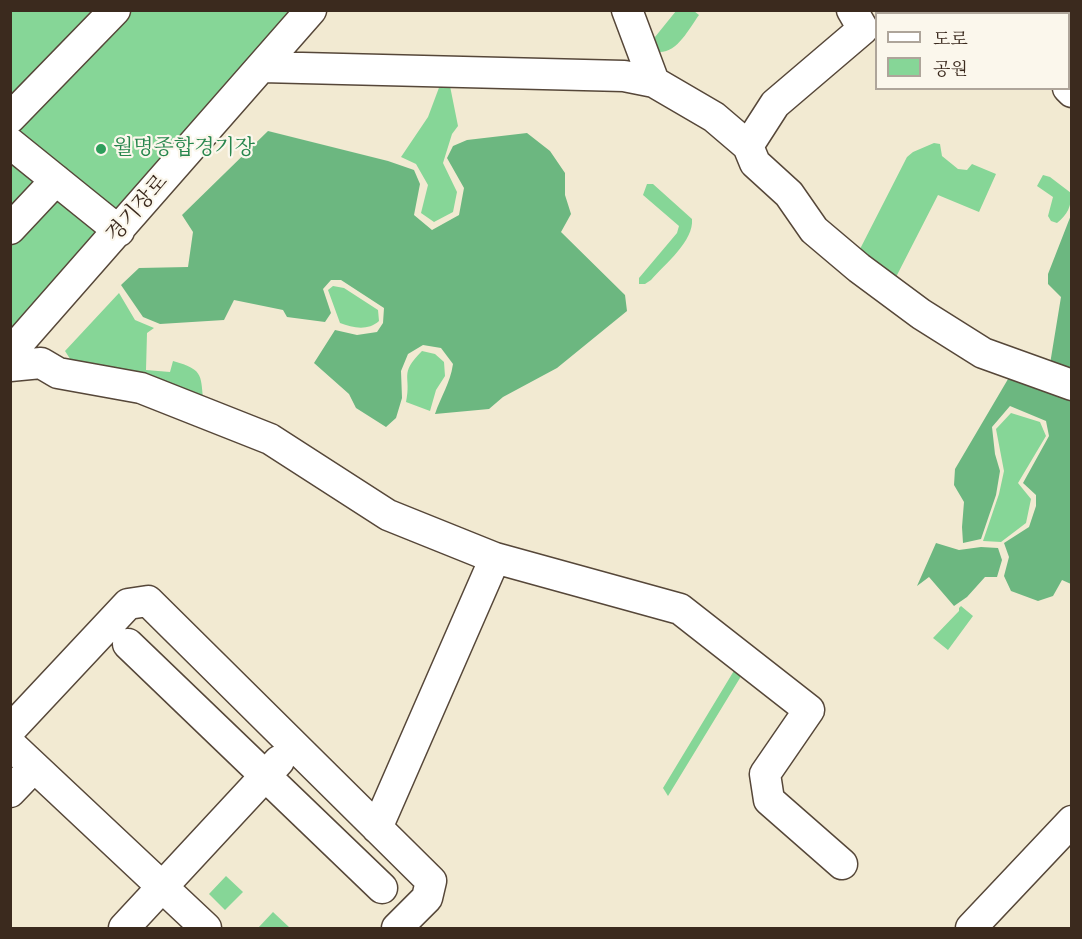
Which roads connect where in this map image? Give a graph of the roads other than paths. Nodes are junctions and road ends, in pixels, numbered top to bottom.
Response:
1 (115, 10) edge
2 (311, 10) edge
3 (627, 10) edge
4 (852, 10) edge
5 (262, 67) junction
6 (654, 82) junction
7 (10, 118) edge
8 (10, 143) edge
9 (748, 146) junction
10 (56, 180) junction
11 (10, 229) edge
12 (118, 231) junction
13 (10, 353) edge
14 (10, 366) edge
15 (1071, 385) edge
16 (495, 558) junction
17 (128, 644) dead end
18 (10, 730) edge
19 (10, 744) edge
20 (294, 746) junction
21 (34, 766) junction
22 (265, 776) junction
23 (10, 792) edge
24 (1071, 821) edge
25 (377, 828) junction
26 (842, 864) dead end
27 (162, 887) junction
28 (382, 888) dead end
29 (124, 928) edge
30 (206, 928) edge
31 (397, 928) edge
32 (970, 928) edge

1 - 7 street
2 - 5 street, 경기장로
3 - 6 street
4 - 9 street
5 - 6 street
5 - 12 street, 경기장로
6 - 9 street
8 - 10 street
9 - 15 street
10 - 11 street
10 - 12 street
12 - 13 street, 경기장로
14 - 16 street
16 - 25 street
16 - 26 street
17 - 22 street
18 - 20 street
19 - 21 street
20 - 22 street
20 - 25 street
21 - 23 street
21 - 27 street
22 - 27 street
22 - 28 street
24 - 32 street
25 - 31 street
27 - 29 street
27 - 30 street

